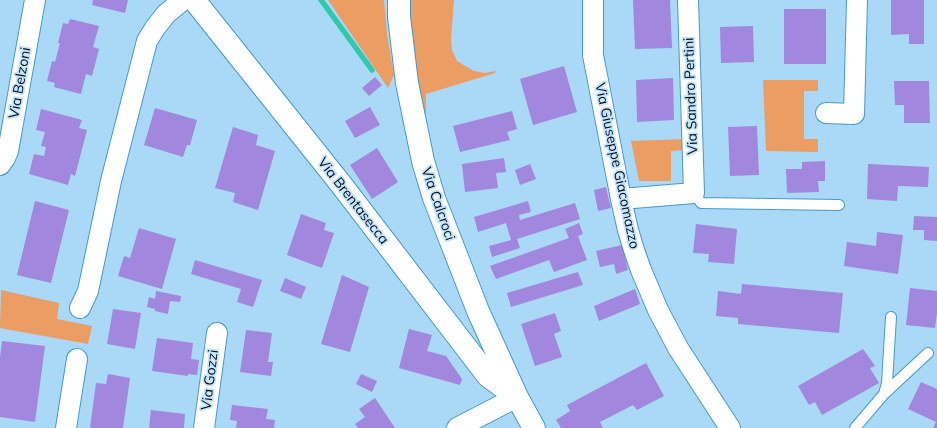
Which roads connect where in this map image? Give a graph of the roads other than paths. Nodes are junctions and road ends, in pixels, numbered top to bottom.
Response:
1 (35, 0) edge
2 (183, 0) edge
3 (194, 0) edge
4 (399, 0) edge
5 (593, 0) edge
6 (688, 0) edge
7 (857, 0) edge
8 (826, 113) dead end
9 (0, 165) edge
10 (694, 193) junction
11 (621, 199) junction
12 (838, 206) dead end
13 (80, 308) dead end
14 (891, 317) dead end
15 (217, 333) dead end
16 (928, 353) dead end
17 (77, 359) dead end
18 (884, 394) junction
19 (517, 397) junction
20 (66, 428) edge
21 (204, 428) edge
22 (457, 428) edge
23 (534, 428) edge
24 (730, 428) edge
25 (855, 428) edge

1 - 9 street, Via Belzoni
2 - 13 street
3 - 19 street, Via Brentasecca
4 - 19 street, Via Calcroci
5 - 11 street, Via Giuseppe Giacomazzo
6 - 10 street, Via Sandro Pertini
7 - 8 street
10 - 11 street
10 - 12 lane
11 - 24 street, Via Giuseppe Giacomazzo
14 - 18 lane
15 - 21 street, Via Gozzi
16 - 18 lane
17 - 20 street
18 - 25 lane
19 - 22 street
19 - 23 street, Via Calcroci

